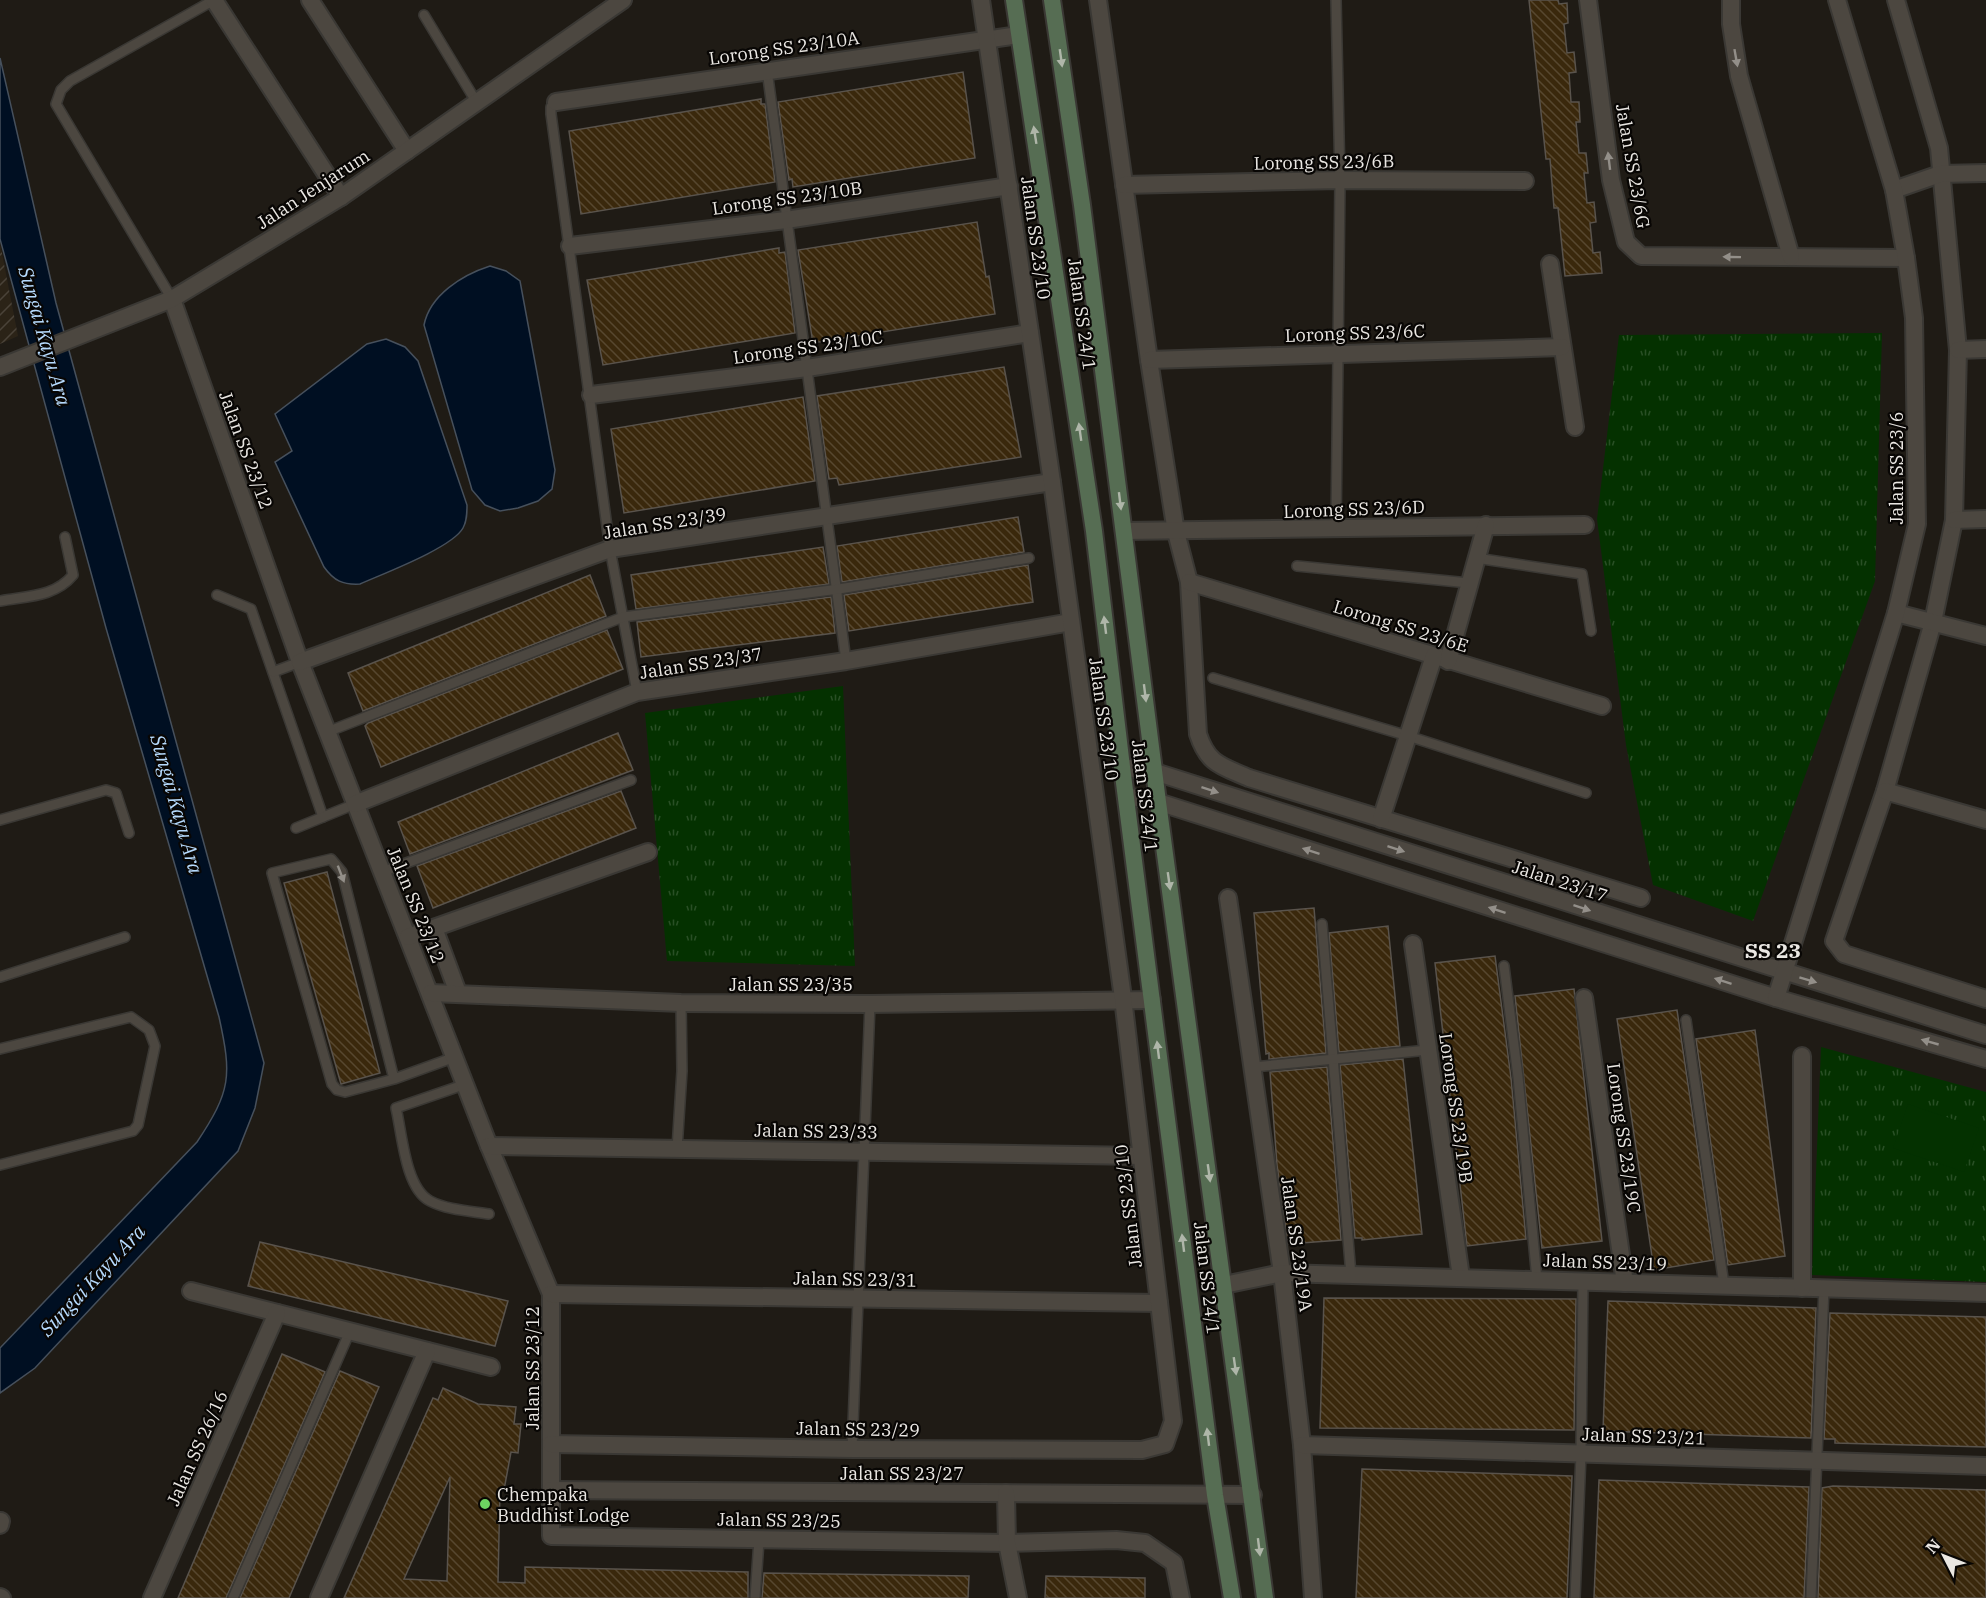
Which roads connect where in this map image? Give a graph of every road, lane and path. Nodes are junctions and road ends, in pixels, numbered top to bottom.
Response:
1 (214, 0) edge
2 (310, 0) edge
3 (623, 0) edge
4 (981, 0) edge
5 (1014, 0) edge
6 (1052, 0) edge
7 (1098, 0) edge
8 (1336, 0) edge
9 (1588, 0) edge
10 (1731, 0) edge
11 (1837, 0) edge
12 (1896, 0) edge
13 (424, 15) dead end
14 (1019, 35) junction
15 (988, 39) junction
16 (767, 70) junction
17 (556, 102) joint
18 (477, 103) junction
19 (407, 151) junction
20 (1986, 173) edge
21 (1940, 174) junction
22 (1340, 180) junction
23 (1526, 181) dead end
24 (1124, 185) junction
25 (1008, 186) junction
26 (1894, 190) junction
27 (341, 197) junction
28 (786, 220) junction
29 (570, 246) junction
30 (1791, 257) junction
31 (1906, 258) junction
32 (1550, 264) dead end
33 (172, 299) junction
34 (1030, 333) junction
35 (1562, 347) junction
36 (1986, 349) edge
37 (1958, 350) junction
38 (1340, 352) junction
39 (1149, 360) junction
40 (0, 367) edge
41 (807, 368) junction
42 (591, 395) junction
43 (1575, 427) dead end
44 (1052, 482) junction
45 (828, 517) junction
46 (1954, 519) junction
47 (1986, 519) edge
48 (1486, 525) junction
49 (1585, 525) dead end
50 (1336, 530) junction
51 (1124, 531) junction
52 (1176, 532) junction
53 (65, 537) dead end
54 (610, 549) junction
55 (1029, 558) dead end
56 (1476, 558) junction
57 (1297, 566) dead end
58 (1189, 582) junction
59 (1469, 583) junction
60 (839, 590) junction
61 (217, 595) dead end
62 (0, 601) edge
63 (1896, 613) junction
64 (623, 617) junction
65 (1071, 622) junction
66 (1934, 622) junction
67 (1591, 631) dead end
68 (1986, 636) edge
69 (1441, 658) junction
70 (846, 661) junction
71 (300, 662) junction
72 (273, 672) junction
73 (1213, 678) dead end
74 (637, 692) junction
75 (1602, 706) dead end
76 (327, 732) junction
77 (1408, 736) junction
78 (1122, 767) junction
79 (1155, 772) junction
80 (631, 780) dead end
81 (1885, 791) junction
82 (1586, 793) dead end
83 (1126, 796) junction
84 (1158, 802) junction
85 (355, 804) junction
86 (323, 817) junction
87 (1381, 819) junction
88 (0, 820) edge
89 (1986, 820) edge
90 (296, 828) dead end
91 (129, 833) dead end
92 (648, 852) dead end
93 (382, 872) junction
94 (1641, 897) dead end
95 (1228, 898) dead end
96 (1322, 924) dead end
97 (434, 928) junction
98 (124, 937) dead end
99 (408, 937) junction
100 (1413, 945) dead end
101 (1504, 966) dead end
102 (1783, 972) junction
103 (0, 977) edge
104 (431, 993) junction
105 (458, 993) junction
106 (1123, 998) junction
107 (1584, 998) dead end
108 (1776, 998) junction
109 (1986, 999) edge
110 (1152, 1000) junction
111 (681, 1003) junction
112 (870, 1004) junction
113 (1686, 1020) dead end
114 (1986, 1035) edge
115 (0, 1049) edge
116 (1428, 1050) junction
117 (1802, 1056) dead end
118 (455, 1057) junction
119 (1334, 1059) junction
120 (1986, 1059) edge
121 (1252, 1066) junction
122 (394, 1078) junction
123 (466, 1084) junction
124 (489, 1146) junction
125 (677, 1149) junction
126 (864, 1152) junction
127 (1141, 1156) junction
128 (0, 1165) edge
129 (489, 1214) dead end
130 (1282, 1273) junction
131 (1351, 1275) junction
132 (1461, 1277) junction
133 (1537, 1280) junction
134 (1583, 1281) junction
135 (1625, 1283) junction
136 (1224, 1285) junction
137 (1724, 1285) junction
138 (1802, 1288) junction
139 (1824, 1288) junction
140 (191, 1291) dead end
141 (1986, 1293) edge
142 (551, 1294) junction
143 (858, 1298) junction
144 (1159, 1303) junction
145 (277, 1313) junction
146 (350, 1332) junction
147 (427, 1351) junction
148 (490, 1367) dead end
149 (551, 1444) junction
150 (1165, 1444) joint
151 (1302, 1445) junction
152 (852, 1449) junction
153 (1581, 1454) junction
154 (1817, 1460) junction
155 (1986, 1466) edge
156 (551, 1490) junction
157 (1006, 1493) junction
158 (1215, 1495) junction
159 (1253, 1495) junction
160 (551, 1536) joint
161 (759, 1540) junction
162 (1007, 1543) junction
163 (152, 1598) edge
164 (233, 1598) edge
165 (319, 1598) edge
166 (755, 1598) edge
167 (1018, 1598) edge
168 (1181, 1598) edge
169 (1232, 1598) edge
170 (1265, 1598) edge
171 (1312, 1598) edge
172 (1575, 1598) edge
173 (1811, 1598) edge

1 - 27 street
1 - 33 lane
2 - 19 street
3 - 18 street, Jalan Jenjarum
4 - 15 street, Jalan SS 23/10
5 - 14 main road, Jalan SS 24/1
6 -> 51 main road, Jalan SS 24/1
7 - 24 street
8 - 22 lane
30 -> 9 street, Jalan SS 23/6G
10 -> 30 street
11 - 26 street, Jalan SS 23/6
12 - 21 street
13 - 18 lane
14 - 15 street, Lorong SS 23/10A
78 -> 14 main road, Jalan SS 24/1
15 - 16 street, Lorong SS 23/10A
15 - 25 street, Jalan SS 23/10
16 - 17 street, Lorong SS 23/10A
16 - 28 lane
17 - 29 lane
18 - 19 street, Jalan Jenjarum
19 - 27 street, Jalan Jenjarum
20 - 21 street
21 - 26 street
21 - 37 street
22 - 23 street, Lorong SS 23/6B
22 - 24 street, Lorong SS 23/6B
22 - 38 lane
24 - 39 street
25 - 28 street, Lorong SS 23/10B
25 - 34 street, Jalan SS 23/10
26 - 31 street, Jalan SS 23/6
27 - 33 street, Jalan Jenjarum
28 - 29 street, Lorong SS 23/10B
28 - 41 lane
29 - 42 lane
30 - 31 street, Jalan SS 23/6G
31 - 63 street, Jalan SS 23/6
32 - 35 street
33 - 40 street, Jalan Jenjarum
33 - 71 street, Jalan SS 23/12
34 - 41 street, Lorong SS 23/10C
34 - 44 street, Jalan SS 23/10
35 - 38 street, Lorong SS 23/6C
35 - 43 street
36 - 37 street
37 - 46 street
38 - 39 street, Lorong SS 23/6C
38 - 50 lane
39 - 52 street
41 - 42 street, Lorong SS 23/10C
41 - 45 lane
42 - 54 lane
44 - 45 street, Jalan SS 23/39
44 - 65 street, Jalan SS 23/10
45 - 54 street, Jalan SS 23/39
45 - 60 lane
46 - 47 street
46 - 66 street
48 - 49 street, Lorong SS 23/6D
48 - 50 street, Lorong SS 23/6D
48 - 56 street
50 - 52 street, Lorong SS 23/6D
51 - 52 street, Lorong SS 23/6D
51 -> 79 main road, Jalan SS 24/1
52 - 58 street
53 - 62 lane
54 - 64 lane
54 - 71 street, Jalan SS 23/39
55 - 60 lane
56 - 59 street
56 - 67 lane
57 - 59 lane
58 - 69 street, Lorong SS 23/6E
58 - 87 street
59 - 69 street
60 - 64 lane
60 - 70 lane
61 - 72 lane
63 - 66 street
63 - 102 street, Jalan SS 23/6
64 - 74 lane
64 - 76 lane
65 - 70 street, Jalan SS 23/37
65 - 106 street, Jalan SS 23/10
66 - 68 street
66 - 81 street
69 - 75 street, Lorong SS 23/6E
69 - 77 street
70 - 74 street, Jalan SS 23/37
71 - 72 lane
71 - 76 street, Jalan SS 23/12
72 - 86 lane
73 - 77 lane
74 - 85 street, Jalan SS 23/37
76 - 85 street, Jalan SS 23/12
77 - 82 lane
77 - 87 street
78 - 79 street, Jalan 23/17
78 - 83 main road, Jalan SS 24/1
79 - 84 main road, Jalan SS 24/1
79 -> 102 street, Jalan 23/17
80 - 93 lane
81 - 89 street
81 - 109 street
83 - 84 street
83 - 110 main road, Jalan SS 24/1
108 -> 84 street
84 -> 136 main road, Jalan SS 24/1
85 - 86 lane
85 - 93 street, Jalan SS 23/12
86 - 90 lane
87 - 94 street
88 - 91 lane
92 - 97 street
93 - 99 street, Jalan SS 23/12
95 - 121 street, Jalan SS 23/19A
96 - 119 lane
97 - 99 street
97 - 105 street
98 - 103 lane
99 - 104 street, Jalan SS 23/12
100 - 116 street, Lorong SS 23/19B
101 - 133 lane
102 - 108 street, Jalan SS 23/6
102 -> 114 street, Jalan 23/17
104 - 105 street, Jalan SS 23/35
104 - 118 street, Jalan SS 23/12
105 - 111 street, Jalan SS 23/35
106 - 110 street, Jalan SS 23/35
106 - 112 street, Jalan SS 23/35
106 - 127 street, Jalan SS 23/10
107 - 135 street, Lorong SS 23/19C
120 -> 108 street
158 -> 110 main road, Jalan SS 24/1
111 - 112 street, Jalan SS 23/35
111 - 125 lane
112 - 126 lane
113 - 137 lane
115 - 128 lane
116 - 119 lane
116 - 132 street, Lorong SS 23/19B
117 - 138 street
118 - 122 lane
118 - 123 street, Jalan SS 23/12
119 - 121 lane
119 - 131 lane
121 - 130 street, Jalan SS 23/19A
122 -> 122 lane
123 - 124 street, Jalan SS 23/12
123 - 129 lane
124 - 125 street, Jalan SS 23/33
124 - 142 street, Jalan SS 23/12
125 - 126 street, Jalan SS 23/33
126 - 127 street, Jalan SS 23/33
126 - 143 lane
127 - 144 street, Jalan SS 23/10
130 - 131 street, Jalan SS 23/19
130 - 136 street, Jalan SS 23/19
130 - 151 street, Jalan SS 23/19A
131 - 132 street, Jalan SS 23/19
132 - 133 street, Jalan SS 23/19
133 - 134 street, Jalan SS 23/19
134 - 135 street, Jalan SS 23/19
134 - 153 lane
135 - 137 street, Jalan SS 23/19
136 -> 159 main road, Jalan SS 24/1
137 - 138 street, Jalan SS 23/19
138 - 139 street, Jalan SS 23/19
139 - 141 street, Jalan SS 23/19
139 - 154 lane
140 - 145 street
142 - 143 street, Jalan SS 23/31
142 - 149 street, Jalan SS 23/12
143 - 144 street, Jalan SS 23/31
143 - 152 lane
144 - 150 street, Jalan SS 23/10
145 - 146 street
145 - 163 street, Jalan SS 26/16
146 - 147 street
146 - 164 lane
147 - 148 street
147 - 165 street
149 - 152 street, Jalan SS 23/29
149 - 156 street, Jalan SS 23/12
150 - 152 street, Jalan SS 23/29
151 - 153 street, Jalan SS 23/21
151 - 171 street, Jalan SS 23/19A
153 - 154 street, Jalan SS 23/21
153 - 172 lane
154 - 155 street, Jalan SS 23/21
154 - 173 lane
156 - 157 street, Jalan SS 23/27
156 - 160 street, Jalan SS 23/12
157 - 158 street, Jalan SS 23/27
157 - 162 street
158 - 159 street, Jalan SS 23/27
158 - 169 main road, Jalan SS 24/1
159 -> 170 main road, Jalan SS 24/1
160 - 161 street, Jalan SS 23/25
161 - 162 street, Jalan SS 23/25
161 - 166 lane
162 - 167 street
162 - 168 street

